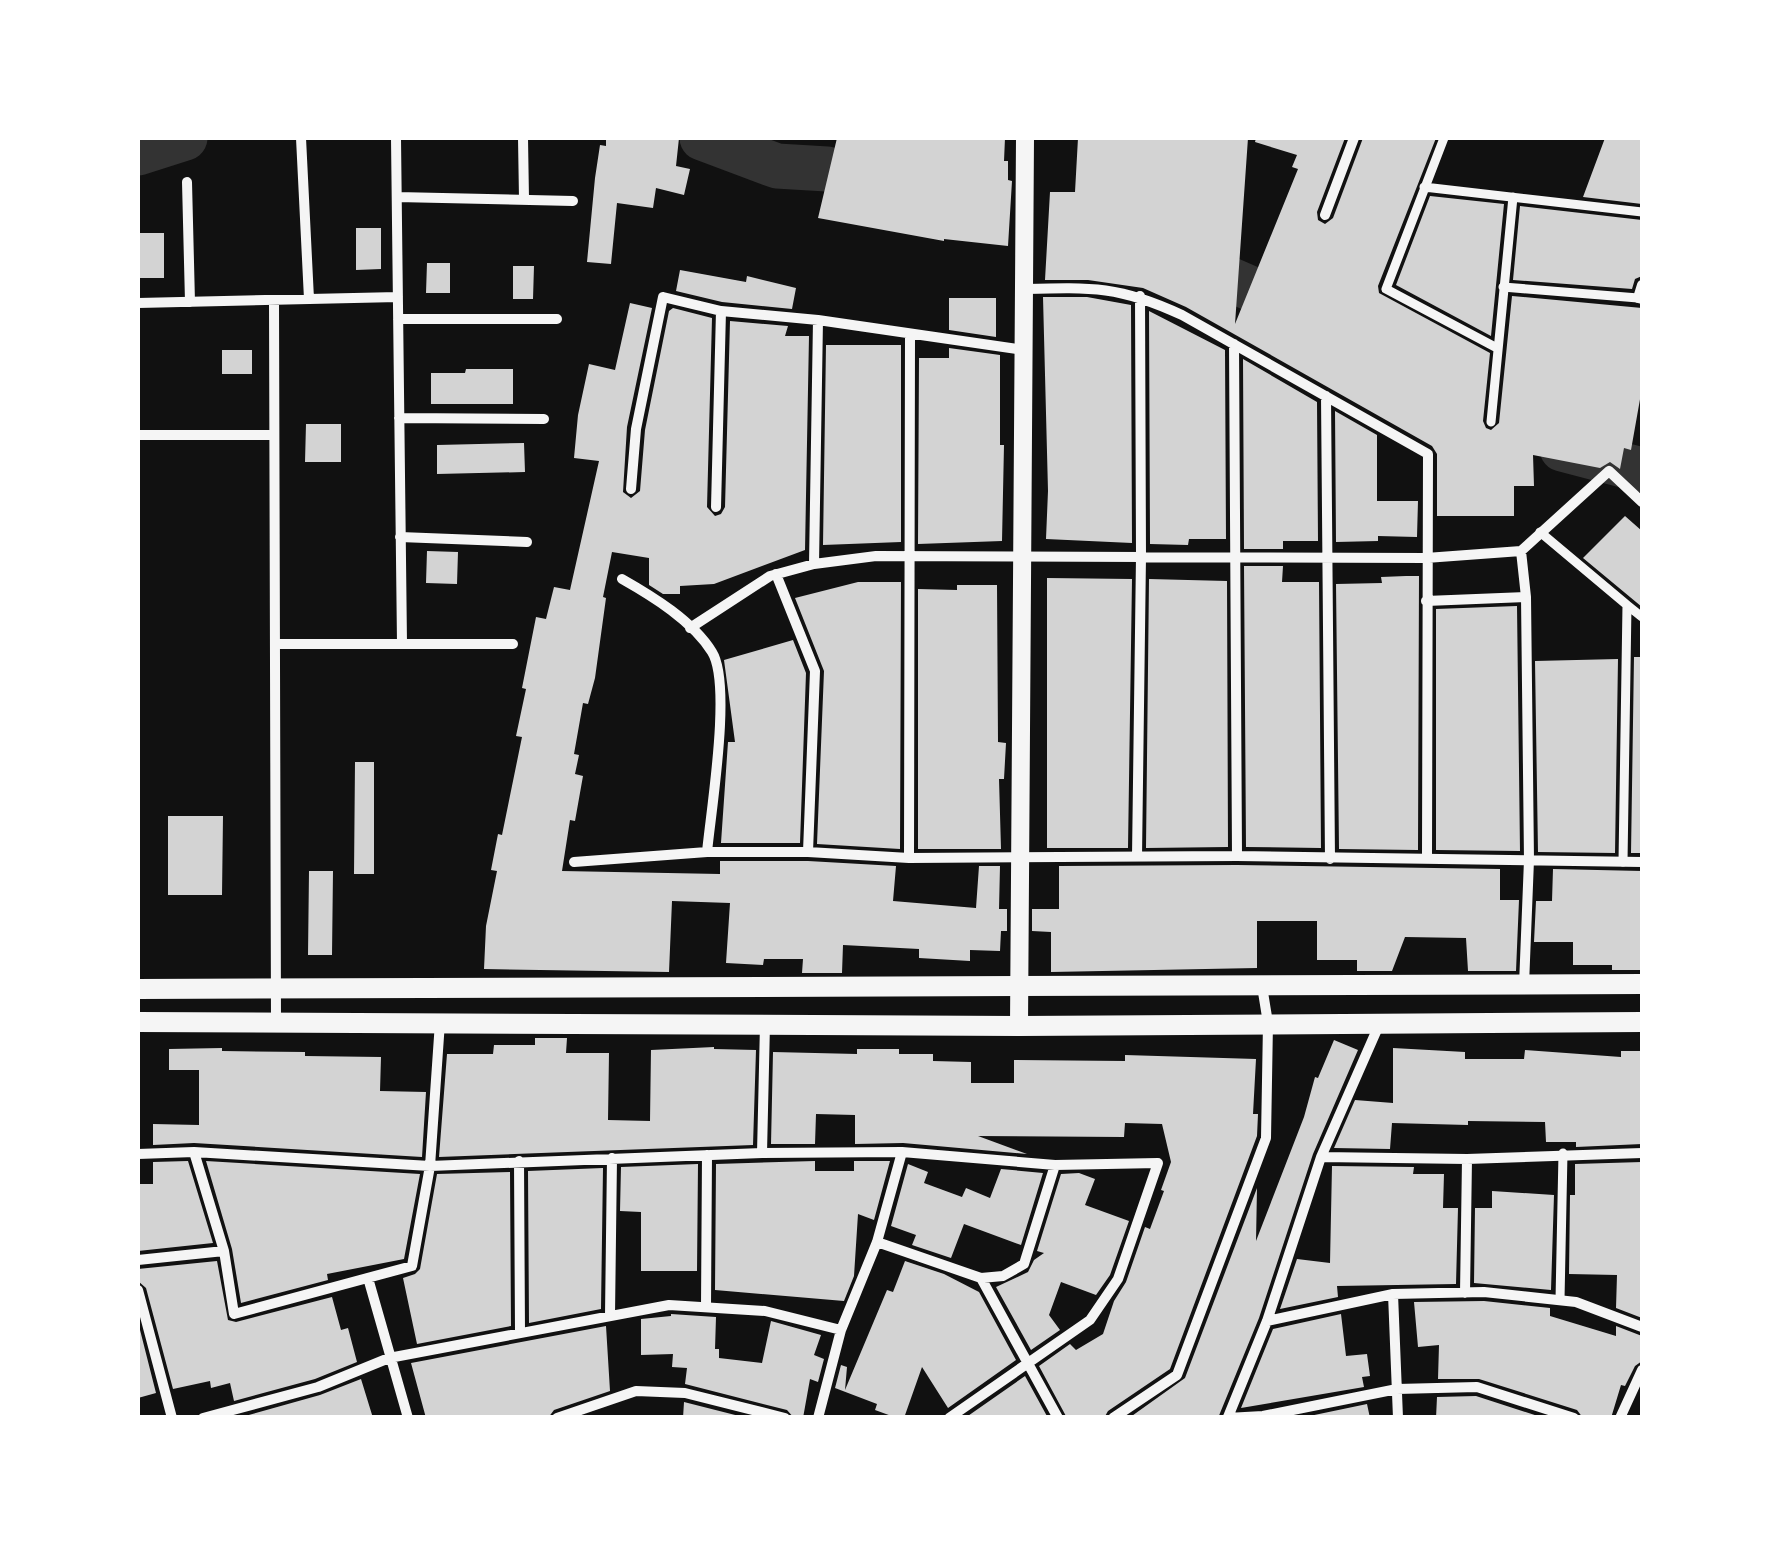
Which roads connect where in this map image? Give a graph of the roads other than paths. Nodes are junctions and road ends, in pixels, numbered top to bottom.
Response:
1 (302, 138) edge
2 (396, 138) edge
3 (523, 138) edge
4 (1024, 138) edge
5 (1354, 138) edge
6 (1444, 138) edge
7 (187, 182) dead end
8 (1424, 187) junction
9 (1513, 196) junction
10 (397, 197) junction
11 (524, 199) junction
12 (573, 201) dead end
13 (1642, 212) edge
14 (1326, 215) dead end
15 (1642, 285) edge
16 (1503, 287) junction
17 (1024, 288) junction
18 (1140, 296) junction
19 (398, 297) junction
20 (309, 299) junction
21 (1640, 299) edge
22 (274, 301) junction
23 (190, 302) junction
24 (138, 303) edge
25 (721, 312) junction
26 (398, 319) junction
27 (557, 319) dead end
28 (818, 320) junction
29 (910, 336) junction
30 (1234, 344) junction
31 (1497, 348) junction
32 (1024, 350) junction
33 (1326, 396) junction
34 (400, 418) junction
35 (544, 419) dead end
36 (1490, 422) dead end
37 (138, 434) edge
38 (274, 435) junction
39 (631, 489) dead end
40 (1642, 502) edge
41 (716, 506) dead end
42 (1540, 532) junction
43 (400, 537) junction
44 (526, 542) dead end
45 (1522, 551) junction
46 (912, 556) junction
47 (1024, 556) junction
48 (1141, 556) junction
49 (1237, 556) junction
50 (1326, 556) junction
51 (1426, 558) junction
52 (814, 564) junction
53 (776, 574) junction
54 (622, 578) dead end
55 (1526, 597) junction
56 (1426, 601) junction
57 (1627, 605) junction
58 (1642, 617) edge
59 (690, 628) junction
60 (402, 643) junction
61 (275, 644) junction
62 (513, 644) dead end
63 (707, 852) junction
64 (808, 852) junction
65 (1237, 856) junction
66 (1136, 857) junction
67 (909, 858) junction
68 (1023, 858) junction
69 (1428, 858) junction
70 (1330, 859) junction
71 (1528, 860) junction
72 (574, 862) dead end
73 (1623, 862) junction
74 (1642, 862) edge
75 (1642, 984) edge
76 (1524, 985) junction
77 (1021, 986) junction
78 (1262, 986) junction
79 (276, 989) junction
80 (138, 990) edge
81 (138, 1022) edge
82 (440, 1022) junction
83 (1642, 1022) edge
84 (276, 1023) junction
85 (765, 1024) junction
86 (1268, 1024) junction
87 (1379, 1025) junction
88 (1020, 1026) junction
89 (194, 1152) junction
90 (902, 1152) junction
91 (762, 1153) junction
92 (1642, 1153) edge
93 (138, 1154) edge
94 (1563, 1154) junction
95 (707, 1155) junction
96 (1320, 1157) junction
97 (612, 1158) junction
98 (1468, 1159) junction
99 (519, 1161) junction
100 (1054, 1164) junction
101 (430, 1166) junction
102 (878, 1242) junction
103 (224, 1251) junction
104 (138, 1260) edge
105 (368, 1278) junction
106 (981, 1278) junction
107 (138, 1290) edge
108 (1465, 1292) junction
109 (1394, 1294) junction
110 (1560, 1300) junction
111 (706, 1308) junction
112 (610, 1315) junction
113 (1268, 1321) junction
114 (1642, 1328) edge
115 (842, 1330) junction
116 (520, 1332) junction
117 (389, 1358) junction
118 (1027, 1366) junction
119 (1642, 1370) edge
120 (1397, 1389) junction
121 (1228, 1417) edge
122 (172, 1418) edge
123 (203, 1418) edge
124 (408, 1418) edge
125 (557, 1418) edge
126 (785, 1418) edge
127 (818, 1418) edge
128 (949, 1418) edge
129 (1058, 1418) edge
130 (1113, 1418) edge
131 (1398, 1418) edge
132 (1574, 1418) edge
133 (1620, 1418) edge

1 - 20 street
2 - 10 street
3 - 11 street
4 - 17 street
5 - 14 street
6 - 8 street
7 - 23 street
8 - 9 street
8 - 31 street
9 - 13 street
9 - 16 street
10 - 11 street
10 - 19 street
11 - 12 street
15 - 21 street
16 - 21 street
16 - 31 street
17 - 18 street
17 - 32 street
18 - 30 street
18 - 48 street
19 - 20 street
19 - 26 street
20 - 22 street
22 - 23 street
22 - 38 street
23 - 24 street
25 - 28 street
25 - 39 street
25 - 41 street
26 - 27 street
26 - 34 street
28 - 29 street
28 - 52 street
29 - 32 street
29 - 46 street
30 - 33 street
30 - 49 street
31 - 36 street
32 - 47 street
33 - 50 street
33 - 51 street
34 - 35 street
34 - 43 street
37 - 38 street
38 - 61 street
40 - 42 street
42 - 45 street
42 - 57 street
43 - 44 street
43 - 60 street
45 - 51 street
45 - 55 street
46 - 47 street
46 - 52 street
46 - 67 street
47 - 48 street
47 - 68 street
48 - 49 street
48 - 66 street
49 - 50 street
49 - 65 street
50 - 51 street
50 - 70 street
51 - 56 street
52 - 53 street
53 - 59 street
53 - 64 street
54 - 59 street
55 - 56 street
55 - 71 street
56 - 69 street
57 - 58 street
57 - 73 street
59 - 63 street
60 - 61 street
60 - 62 street
61 - 79 street
63 - 64 street
63 - 72 street
64 - 67 street
65 - 66 street
65 - 70 street
66 - 68 street
67 - 68 street
68 - 77 street
69 - 70 street
69 - 71 street
71 - 73 street
71 - 76 street
73 - 74 street
75 - 76 main road
76 - 78 main road
77 - 78 main road
77 - 79 main road
77 - 88 street
78 - 86 street
79 - 80 main road
79 - 84 street
81 - 84 main road
82 - 84 main road
82 - 85 main road
82 - 101 street
83 - 87 main road
85 - 88 main road
85 - 91 street
86 - 87 main road
86 - 88 main road
86 - 130 street
87 - 96 street
89 - 93 street
89 - 101 street
89 - 103 street
90 - 91 street
90 - 100 street
90 - 102 street
91 - 95 street
92 - 94 street
94 - 98 street
94 - 110 street
95 - 97 street
95 - 111 street
96 - 98 street
96 - 113 street
97 - 99 street
97 - 112 street
98 - 108 street
99 - 101 street
99 - 116 street
100 - 106 street
100 - 118 street
101 - 105 street
102 - 106 street
102 - 115 street
103 - 104 street
103 - 105 street
105 - 117 street
106 - 118 street
107 - 122 street
108 - 109 street
108 - 110 street
109 - 113 street
109 - 120 street
110 - 114 street
111 - 112 street
111 - 115 street
112 - 116 street
113 - 121 street
115 - 127 street
116 - 117 street
117 - 123 street
117 - 124 street
118 - 128 street
118 - 129 street
119 - 133 street
120 - 121 street
120 - 131 street
120 - 132 street
125 - 126 street

